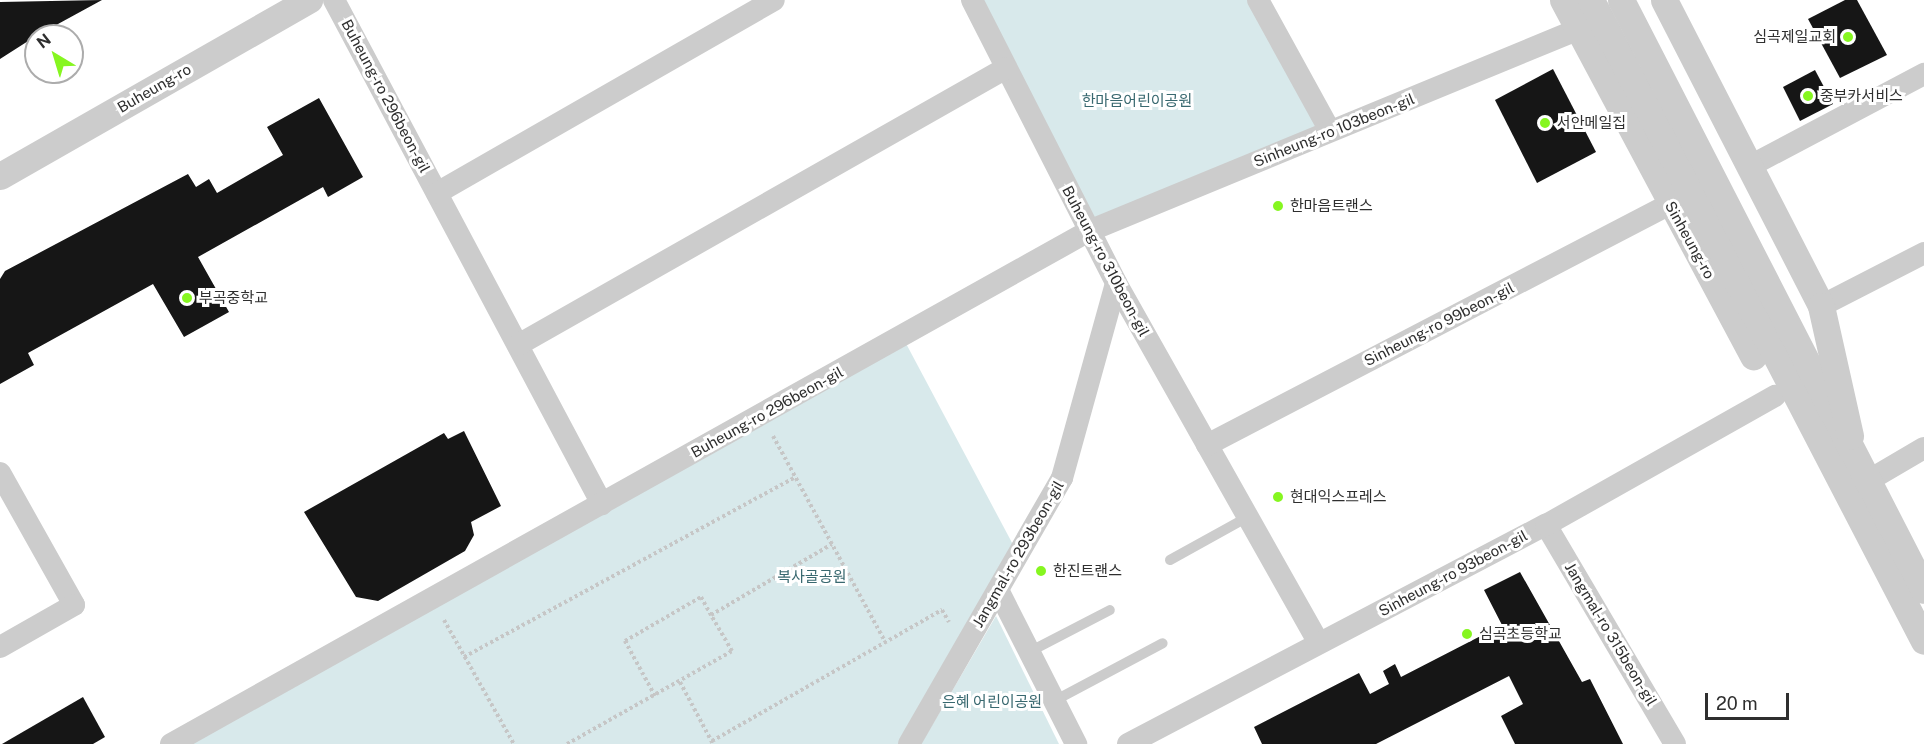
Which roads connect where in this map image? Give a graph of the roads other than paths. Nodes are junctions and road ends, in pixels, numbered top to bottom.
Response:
1 (309, 0) edge
2 (334, 0) edge
3 (774, 0) edge
4 (972, 0) edge
5 (1258, 0) edge
6 (1563, 0) edge
7 (1591, 0) edge
8 (1621, 0) edge
9 (1664, 0) edge
10 (1579, 29) junction
11 (1006, 68) junction
12 (1924, 74) edge
13 (1330, 131) junction
14 (1752, 165) junction
15 (0, 176) edge
16 (437, 193) junction
17 (1670, 204) junction
18 (1089, 231) junction
19 (1924, 253) edge
20 (1116, 283) junction
21 (1821, 306) junction
22 (518, 345) junction
23 (1775, 396) junction
24 (1817, 416) junction
25 (1207, 445) junction
26 (1924, 448) edge
27 (1851, 470) junction
28 (0, 473) edge
29 (602, 504) junction
30 (1248, 518) junction
31 (1546, 525) junction
32 (1170, 560) dead end
33 (998, 590) junction
34 (1924, 590) edge
35 (1110, 610) dead end
36 (1924, 641) edge
37 (1319, 643) junction
38 (1163, 644) dead end
39 (0, 647) edge
40 (1029, 652) junction
41 (1054, 701) junction
42 (171, 744) edge
43 (909, 744) edge
44 (1076, 744) edge
45 (1128, 744) edge
46 (1676, 744) edge

1 - 15 street, Buheung-ro
2 - 16 street, Buheung-ro 296beon-gil
3 - 16 street
4 - 11 street, Buheung-ro 310beon-gil
5 - 13 street
6 - 10 street, Sinheung-ro
7 - 24 street, Sinheung-ro
8 - 24 street, Sinheung-ro
9 - 14 street, Sinheung-ro
10 - 13 street, Sinheung-ro 103beon-gil
10 - 17 street, Sinheung-ro
11 - 18 street, Buheung-ro 310beon-gil
11 - 22 street
12 - 14 street
13 - 18 street, Sinheung-ro 103beon-gil
14 - 21 street, Sinheung-ro
16 - 22 street, Buheung-ro 296beon-gil
17 - 23 street, Sinheung-ro
17 - 25 street, Sinheung-ro 99beon-gil
18 - 20 street, Buheung-ro 310beon-gil
18 - 29 street, Buheung-ro 296beon-gil
19 - 21 street
20 - 25 street, Buheung-ro 310beon-gil
20 - 33 street, Jangmal-ro 293beon-gil
21 - 27 street, Sinheung-ro
22 - 29 street, Buheung-ro 296beon-gil
23 - 27 street, Sinheung-ro
23 - 31 street, Sinheung-ro 93beon-gil
24 - 27 street, Sinheung-ro
25 - 30 street, Buheung-ro 310beon-gil
26 - 27 street
27 - 34 street, Sinheung-ro
27 - 36 street, Sinheung-ro
28 - 39 street
29 - 42 street
30 - 32 lane
30 - 37 street, Buheung-ro 310beon-gil
31 - 37 street, Sinheung-ro 93beon-gil
31 - 46 street, Jangmal-ro 315beon-gil
33 - 40 street
33 - 43 street, Jangmal-ro 293beon-gil
35 - 40 lane
37 - 45 street, Sinheung-ro 93beon-gil
38 - 41 lane
40 - 41 street
41 - 44 street

